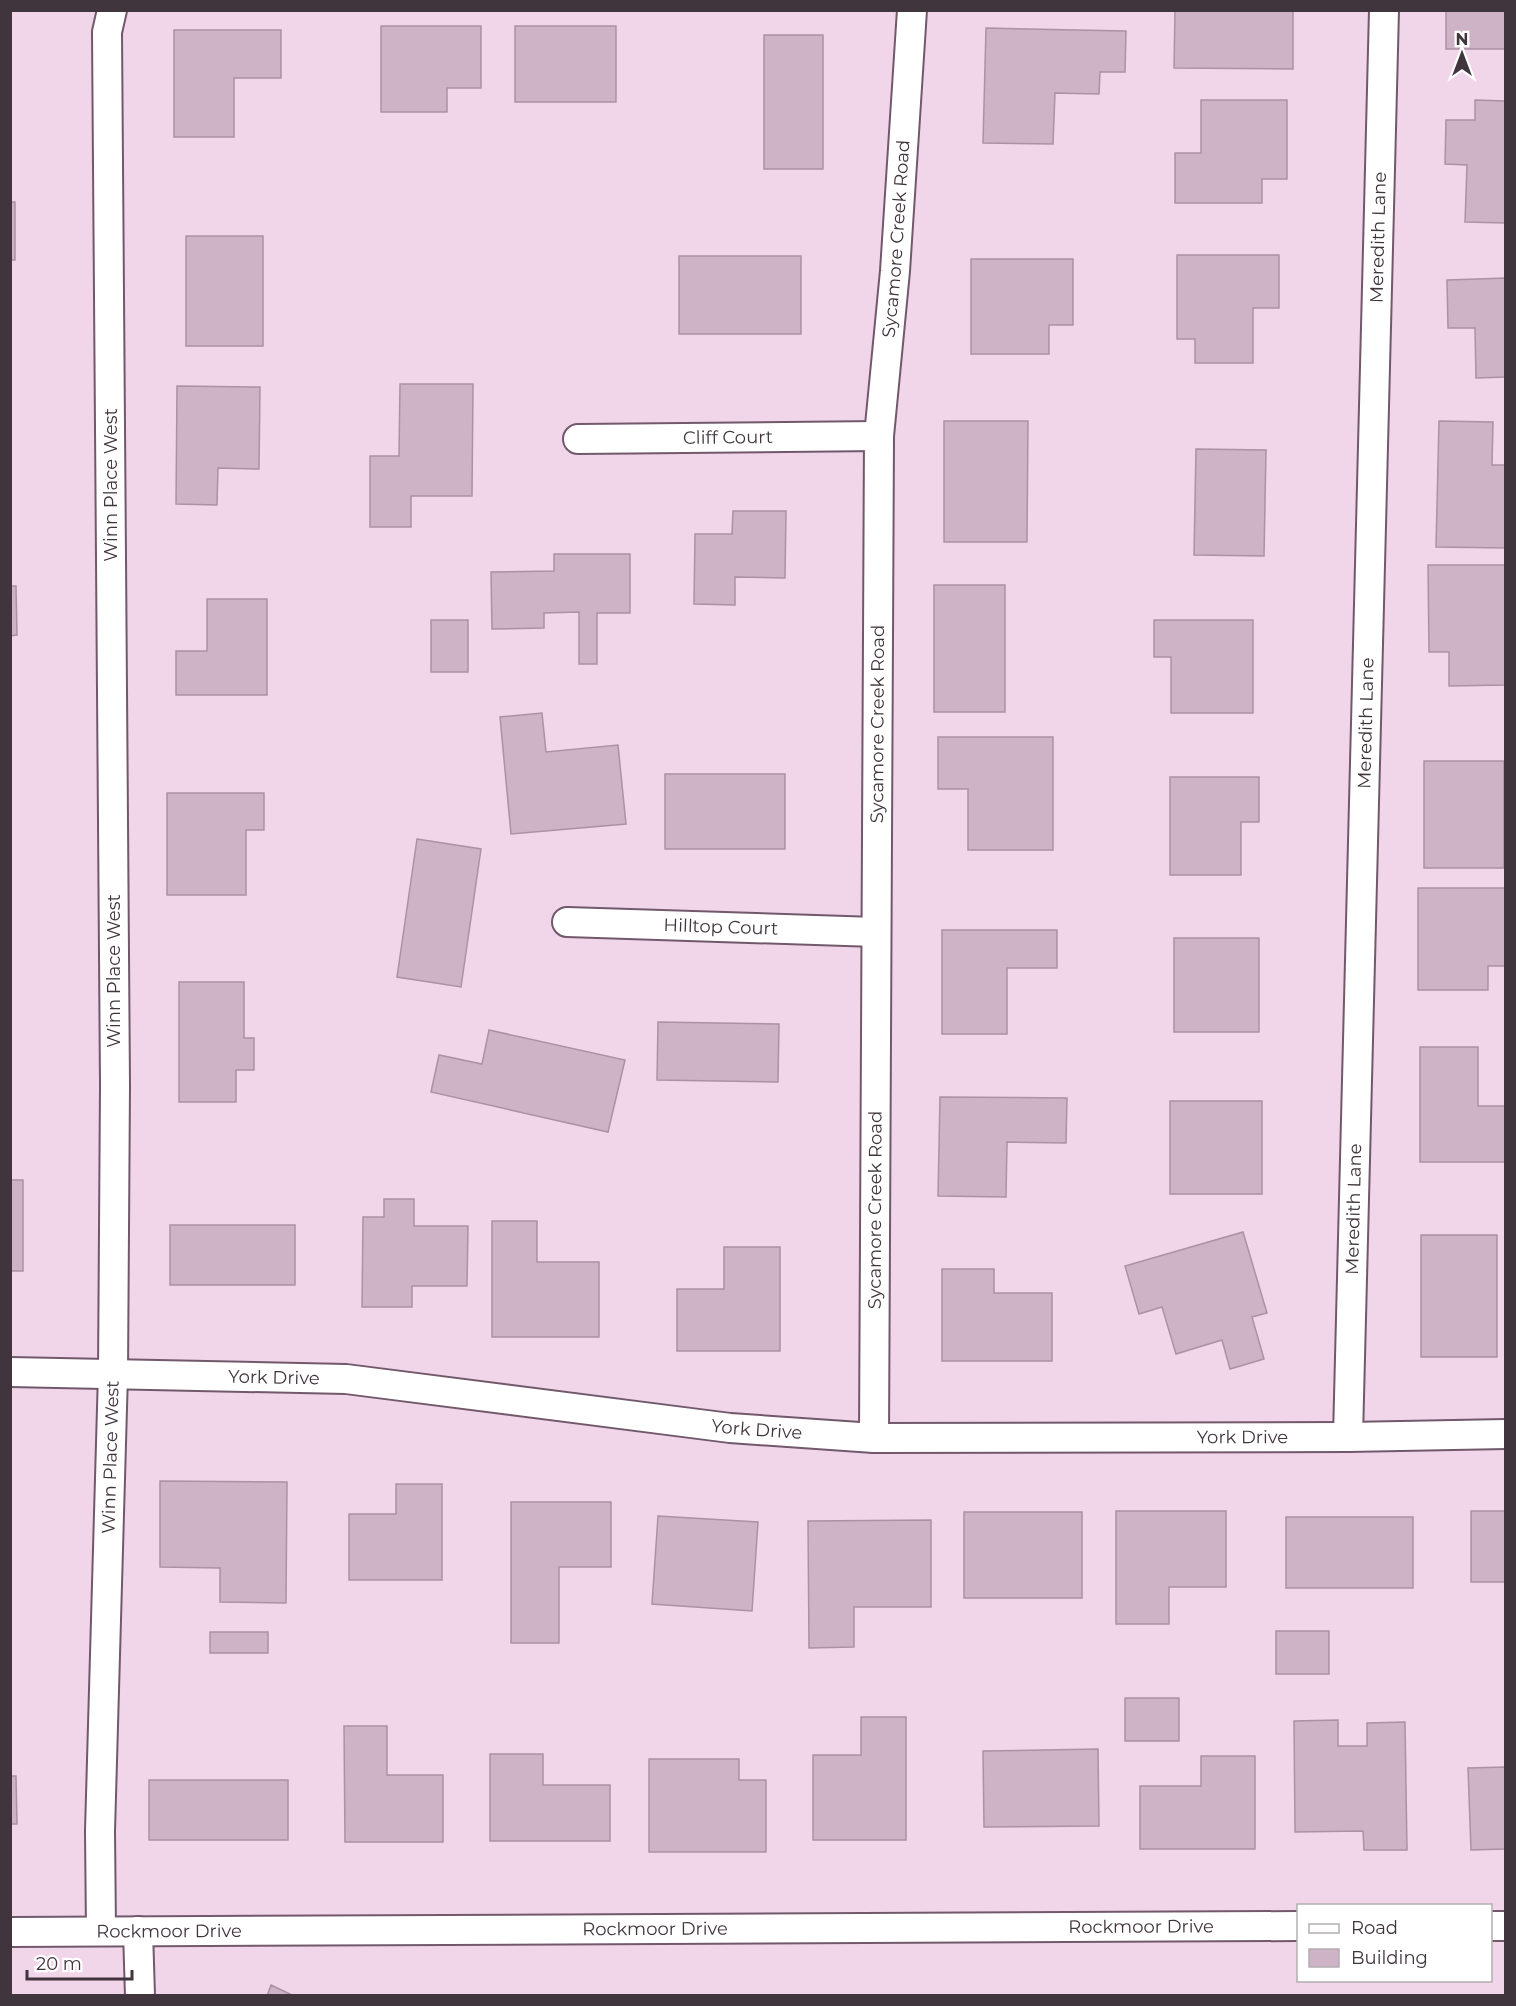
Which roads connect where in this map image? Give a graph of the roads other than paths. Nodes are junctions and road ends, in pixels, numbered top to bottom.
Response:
1 (112, 10) edge
2 (912, 10) edge
3 (1384, 10) edge
4 (879, 436) junction
5 (578, 439) dead end
6 (567, 922) dead end
7 (876, 932) junction
8 (10, 1372) edge
9 (113, 1373) junction
10 (1506, 1434) edge
11 (1348, 1437) junction
12 (874, 1438) junction
13 (1297, 1926) edge
14 (101, 1931) junction
15 (138, 1931) junction
16 (10, 1932) edge
17 (140, 1995) edge

1 - 9 street, Winn Place West
2 - 4 street, Sycamore Creek Road
3 - 11 street, Meredith Lane
4 - 5 street, Cliff Court
4 - 7 street, Sycamore Creek Road
6 - 7 street, Hilltop Court
7 - 12 street, Sycamore Creek Road
8 - 9 street, York Drive
9 - 12 street, York Drive
9 - 14 street, Winn Place West
10 - 11 street, York Drive
11 - 12 street, York Drive
13 - 15 street, Rockmoor Drive
14 - 15 street, Rockmoor Drive
14 - 16 street, Rockmoor Drive
15 - 17 street

